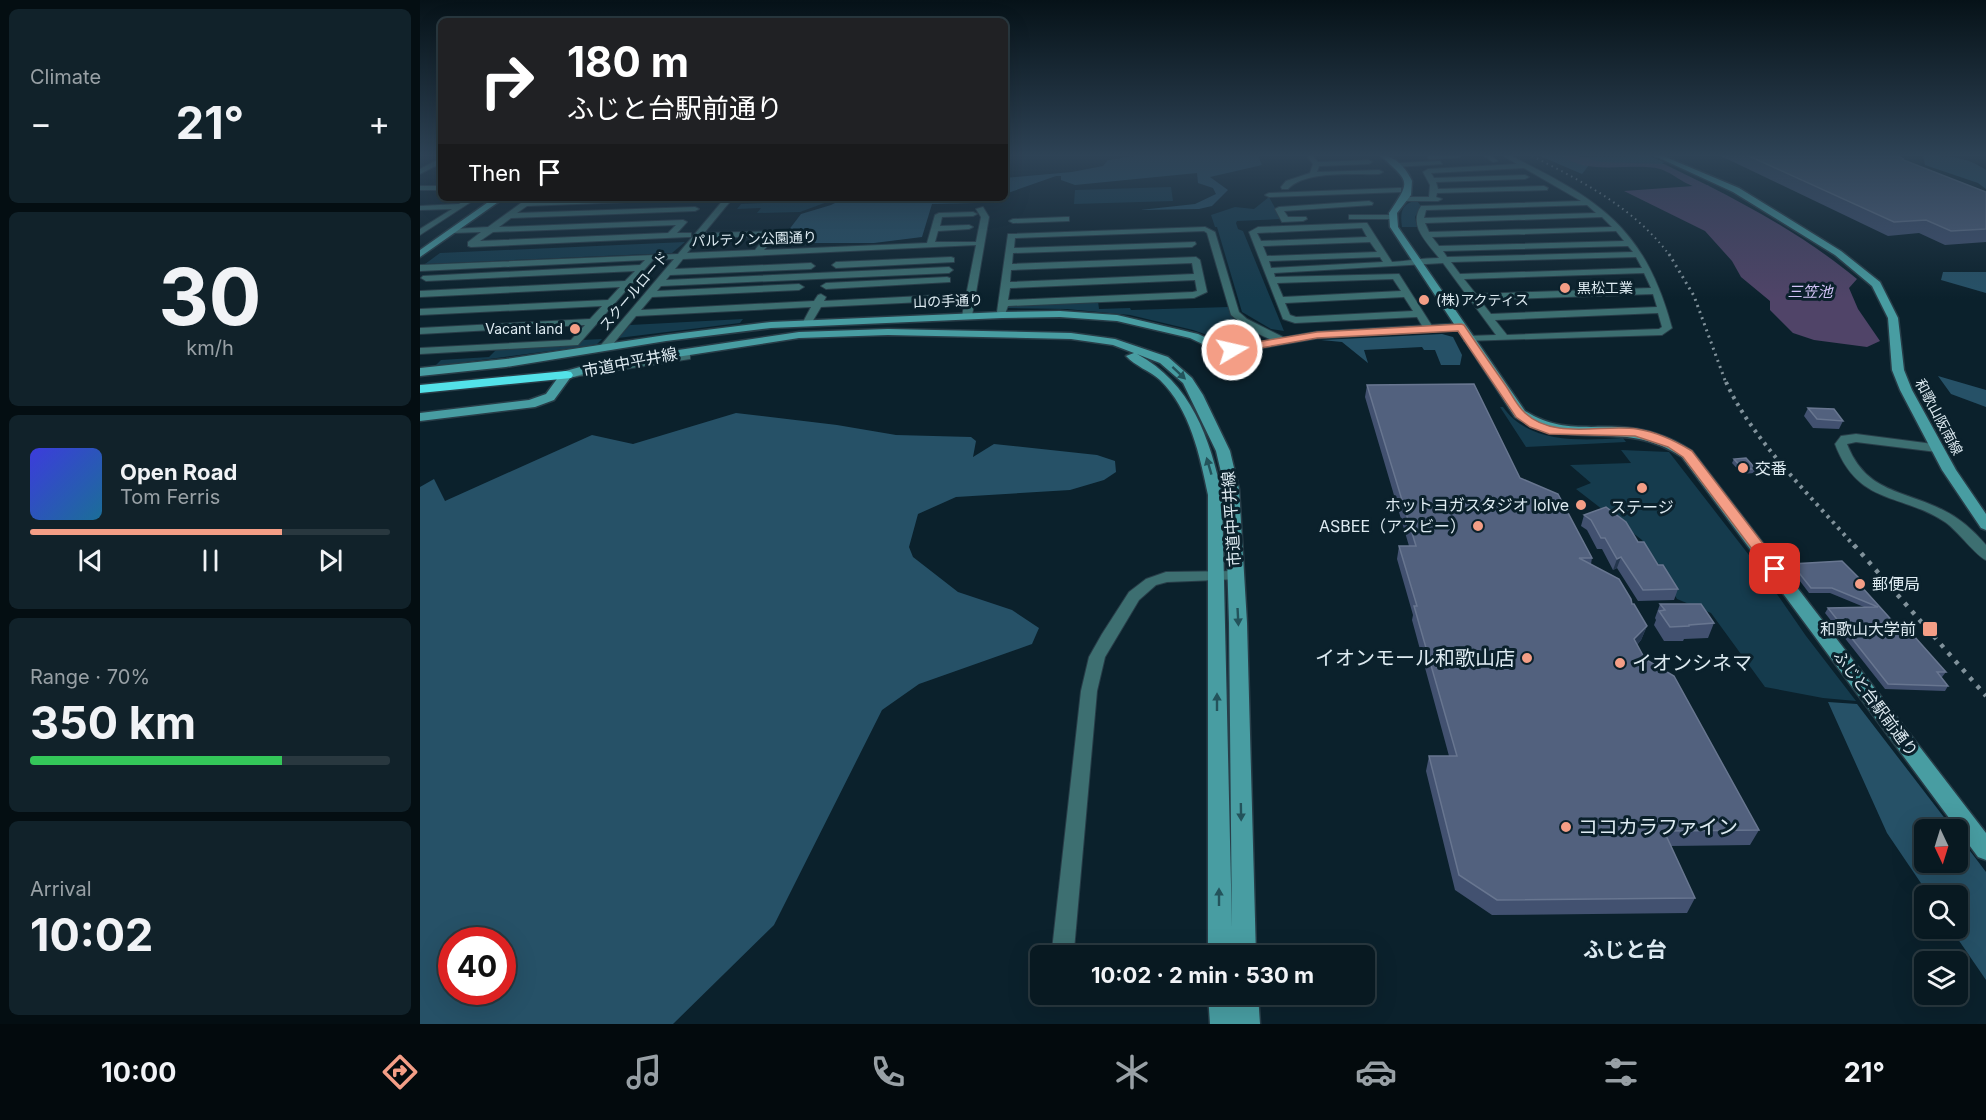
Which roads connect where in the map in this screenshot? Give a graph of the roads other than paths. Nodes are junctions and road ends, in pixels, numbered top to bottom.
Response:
1 (1369, 203) edge
2 (464, 204) edge
3 (492, 204) edge
4 (525, 204) joint
5 (529, 204) edge
6 (612, 204) edge
7 (724, 204) edge
8 (1357, 204) edge
9 (1399, 204) edge
10 (1562, 204) edge
11 (1589, 204) edge
12 (1758, 204) edge
13 (461, 206) junction
14 (420, 208) edge
15 (603, 213) junction
16 (1604, 215) junction
17 (508, 216) junction
18 (1392, 217) junction
19 (442, 219) junction
20 (1066, 219) dead end
21 (420, 220) edge
22 (1364, 221) junction
23 (1420, 221) junction
24 (683, 222) junction
25 (1381, 225) dead end
26 (588, 226) junction
27 (969, 228) dead end
28 (935, 229) junction
29 (1618, 229) junction
30 (490, 230) junction
31 (1188, 230) junction
32 (453, 231) junction
33 (420, 233) edge
34 (1426, 235) junction
35 (671, 236) junction
36 (693, 236) junction
37 (1011, 236) junction
38 (1373, 239) junction
39 (572, 240) junction
40 (768, 242) junction
41 (791, 242) dead end
42 (973, 243) dead end
43 (1630, 243) junction
44 (471, 244) junction
45 (955, 244) junction
46 (1192, 244) junction
47 (1258, 244) junction
48 (930, 245) junction
49 (690, 246) junction
50 (844, 249) junction
51 (1437, 249) junction
52 (820, 250) junction
53 (462, 251) dead end
54 (1009, 251) junction
55 (758, 252) junction
56 (420, 254) edge
57 (1382, 254) junction
58 (1638, 254) junction
59 (681, 256) junction
60 (1196, 260) junction
61 (1219, 260) junction
62 (1264, 260) junction
63 (1445, 260) junction
64 (547, 262) junction
65 (1417, 262) junction
66 (1389, 264) junction
67 (836, 265) junction
68 (950, 265) junction
69 (811, 266) junction
70 (441, 267) junction
71 (1008, 267) junction
72 (420, 268) edge
73 (1648, 270) junction
74 (668, 272) junction
75 (535, 273) junction
76 (832, 275) junction
77 (1269, 275) junction
78 (805, 276) junction
79 (1199, 277) junction
80 (1458, 277) junction
81 (423, 280) edge
82 (946, 280) junction
83 (659, 283) junction
84 (628, 284) junction
85 (1005, 285) junction
86 (826, 286) junction
87 (799, 287) junction
88 (516, 290) junction
89 (1656, 291) junction
90 (420, 294) edge
91 (650, 294) junction
92 (1407, 294) junction
93 (1473, 297) junction
94 (1279, 300) junction
95 (611, 303) junction
96 (817, 304) junction
97 (790, 305) junction
98 (496, 308) junction
99 (1003, 309) junction
100 (1662, 310) junction
101 (420, 312) edge
102 (633, 313) junction
103 (1419, 314) junction
104 (967, 316) junction
105 (1488, 317) junction
106 (594, 322) junction
107 (808, 322) junction
108 (473, 328) junction
109 (1429, 329) junction
110 (420, 331) edge
111 (1464, 333) junction
112 (1504, 338) junction
113 (1281, 340) junction
114 (605, 347) junction
115 (448, 350) junction
116 (420, 351) edge
117 (686, 357) joint
118 (420, 372) edge
119 (567, 375) junction
120 (420, 389) edge
121 (420, 417) edge
122 (1936, 448) junction
123 (1986, 525) edge
124 (1986, 555) edge
125 (1217, 576) junction
126 (1236, 576) junction
127 (1986, 850) edge
128 (1064, 945) edge
129 (1220, 945) edge
130 (1244, 945) edge
131 (1222, 1005) edge
132 (1246, 1005) edge
133 (1223, 1024) edge
134 (1247, 1024) edge

1 - 22 street
2 - 13 street
3 - 32 street
4 - 5 street
4 - 17 street
6 - 15 street
7 - 36 street, スクールロード
8 - 22 street
9 - 18 street
10 - 23 street
11 - 16 street
12 - 122 street, 和歌山阪南線
13 - 14 street
13 - 19 street
15 - 17 street
15 - 24 street
15 - 26 street
16 - 23 street
16 - 29 street
17 - 30 street
18 - 22 street
18 - 65 street, ふじと台駅前通り
19 - 21 street
19 - 33 street
20 - 37 street
22 - 25 street
22 - 38 street
22 - 47 street
23 - 34 street
24 - 26 street
24 - 35 street
26 - 30 street
26 - 39 street
27 - 28 street
28 - 48 street
28 - 104 street
29 - 34 street
29 - 43 street
30 - 32 street
30 - 44 street
31 - 37 street
31 - 46 street
31 - 61 street
32 - 56 street
34 - 51 street
35 - 36 street
35 - 39 street
36 - 40 street
36 - 49 street, スクールロード
37 - 54 street
38 - 47 street
38 - 57 street
39 - 44 street
40 - 41 street
40 - 49 street
40 - 55 street
42 - 45 street, パルテノン公園通り
43 - 51 street
43 - 58 street
44 - 53 street
45 - 48 street, パルテノン公園通り
45 - 68 street
46 - 54 street
46 - 60 street
47 - 62 street
48 - 50 street, パルテノン公園通り
49 - 59 street, スクールロード
50 - 52 street, パルテノン公園通り
50 - 67 street
51 - 63 street
52 - 55 street, パルテノン公園通り
52 - 69 street
54 - 71 street
55 - 59 street, パルテノン公園通り
57 - 62 street
57 - 66 street
58 - 63 street
58 - 73 street
59 - 64 street, パルテノン公園通り
59 - 74 street, スクールロード
60 - 61 street
60 - 71 street
60 - 79 street
61 - 113 street
62 - 77 street
63 - 65 street
63 - 80 street
64 - 70 street
64 - 75 street
65 - 66 street
65 - 111 street, ふじと台駅前通り
66 - 77 street
67 - 68 street
67 - 76 street
68 - 76 street
68 - 82 street
69 - 74 street
69 - 78 street
70 - 72 street
70 - 81 street
71 - 85 street
73 - 80 street
73 - 89 street
74 - 83 street, スクールロード
75 - 81 street
75 - 84 street
75 - 88 street
76 - 78 street
76 - 86 street
77 - 92 street
77 - 94 street
78 - 83 street
78 - 87 street
79 - 85 street
79 - 99 street
80 - 93 street
82 - 86 street
82 - 96 street
83 - 91 street, スクールロード
84 - 88 street
84 - 95 street
85 - 99 street
86 - 96 street
87 - 91 street
87 - 97 street
88 - 90 street
88 - 98 street
89 - 93 street
89 - 100 street
91 - 102 street, スクールロード
92 - 94 street
92 - 103 street
93 - 105 street
94 - 103 street
95 - 98 street
95 - 106 street
96 - 97 street
96 - 107 street
97 - 102 street
98 - 101 street
98 - 108 street
99 - 104 street, 山の手通り
99 - 113 street, 山の手通り
100 - 105 street
100 - 112 street
102 - 114 street, スクールロード
103 - 109 street
104 - 107 street, 山の手通り
105 - 112 street
106 - 108 street
106 - 115 street
107 - 114 street, 山の手通り
108 - 110 street
108 - 115 street
109 - 111 street, 山の手通り
109 - 113 street, 山の手通り
111 - 112 street
111 - 127 street, ふじと台駅前通り
114 - 118 street, 山の手通り
115 - 116 street
117 - 119 street, 市道中平井線
125 -> 117 street, 市道中平井線
119 - 120 highway
119 - 121 street
119 -> 126 street, 市道中平井線
122 - 123 street, 和歌山阪南線
122 - 124 street
125 - 126 street
125 - 128 street
129 -> 125 street, 市道中平井線
126 -> 130 street, 市道中平井線
131 - 133 street
132 - 134 street

